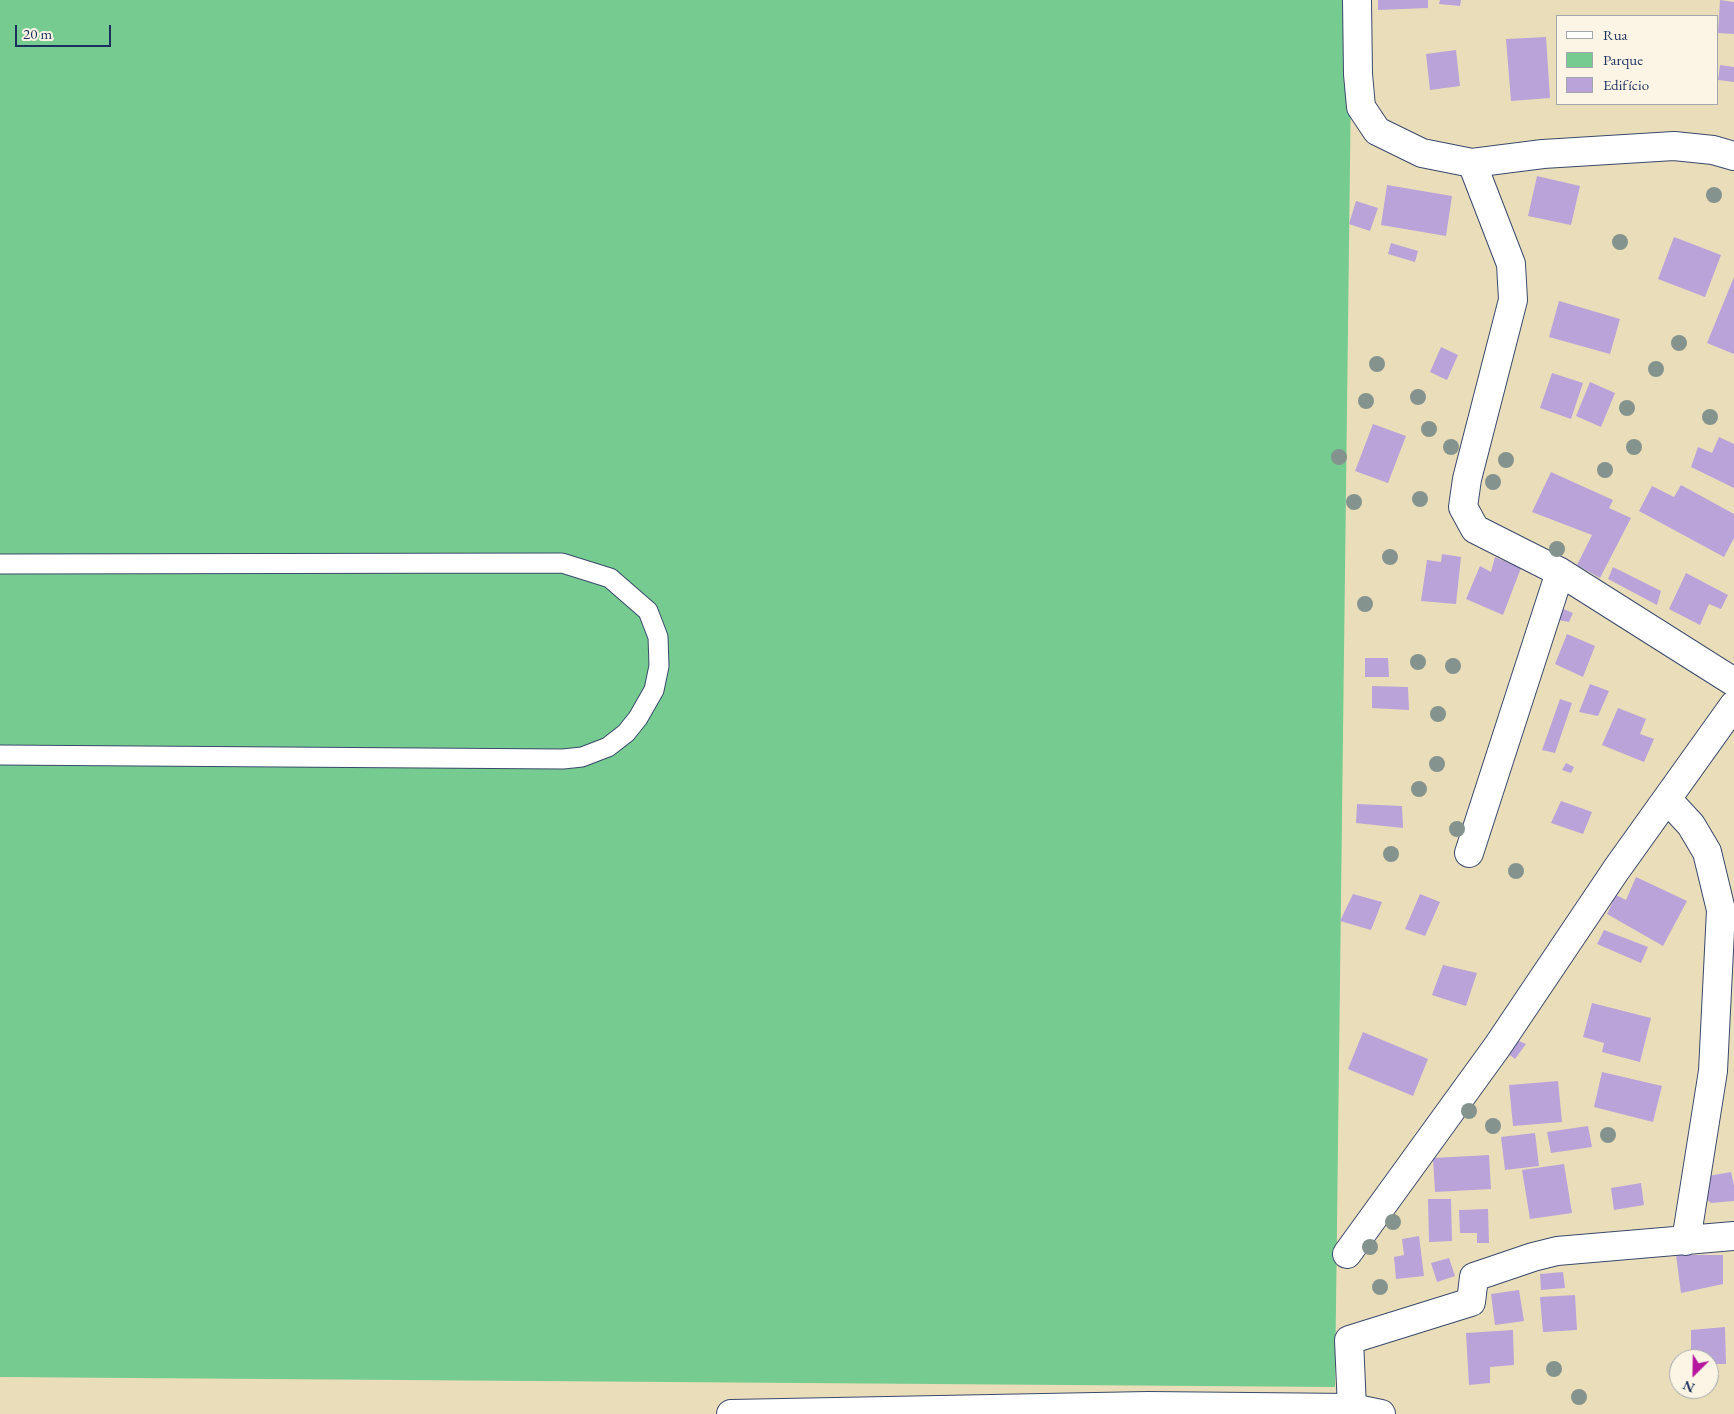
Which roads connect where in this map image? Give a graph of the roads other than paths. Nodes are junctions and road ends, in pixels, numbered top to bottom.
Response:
1 (1357, 0) edge
2 (1734, 156) edge
3 (1472, 163) junction
4 (0, 564) edge
5 (1560, 572) junction
6 (1734, 682) edge
7 (1734, 705) edge
8 (0, 755) edge
9 (1667, 799) junction
10 (1469, 853) dead end
11 (1734, 1236) edge
12 (1686, 1241) junction
13 (1347, 1254) dead end
14 (1352, 1408) junction
15 (1148, 1410) edge
16 (731, 1414) edge
17 (1380, 1414) edge

1 - 3 street
2 - 3 street
3 - 5 street
4 - 8 lane
5 - 6 street
5 - 10 street
7 - 9 street
9 - 12 street
9 - 13 street
11 - 12 street
12 - 14 street
14 - 15 street
14 - 17 street
15 - 16 street

